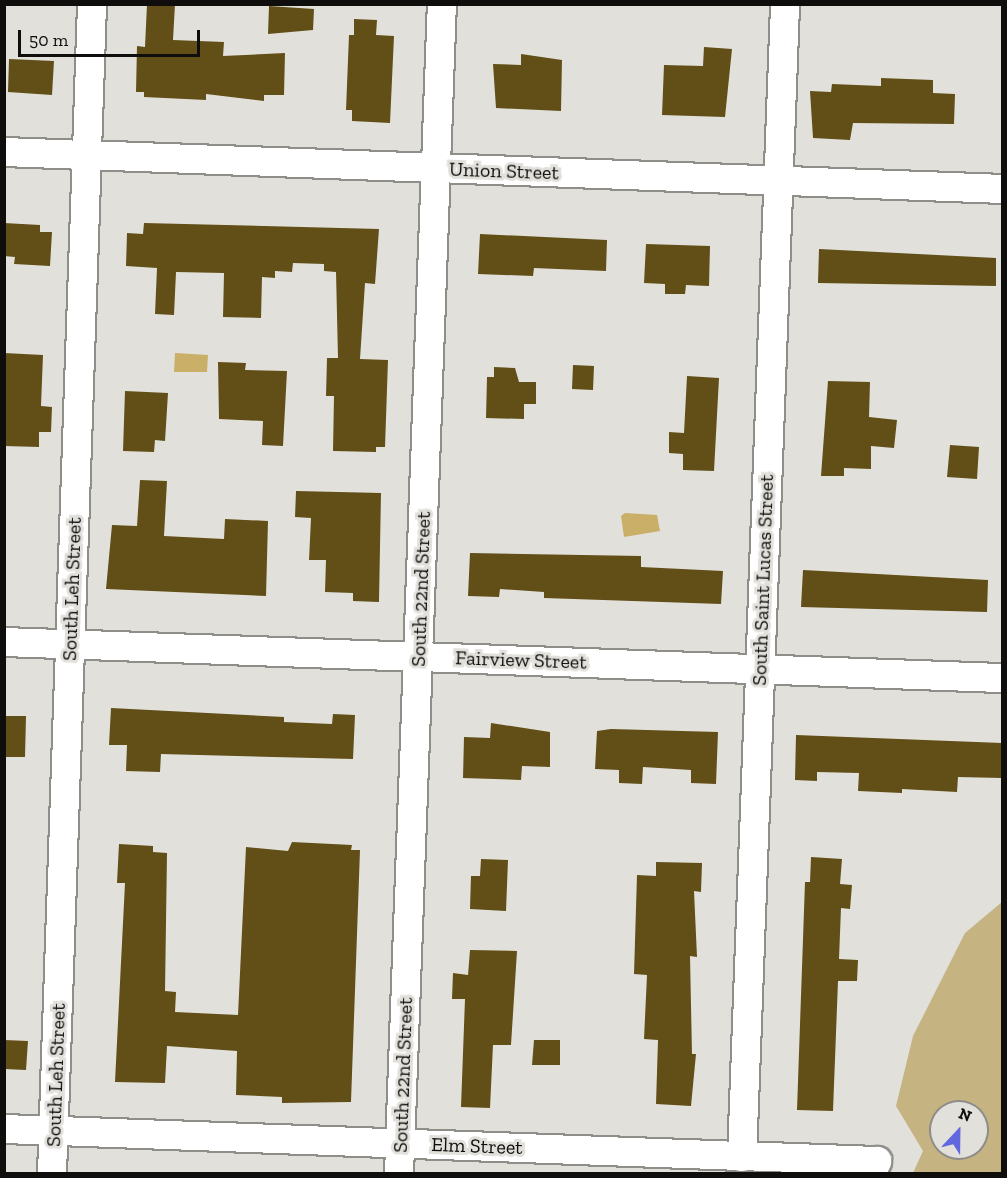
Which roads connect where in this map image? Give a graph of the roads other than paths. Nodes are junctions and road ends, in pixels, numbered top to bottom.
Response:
1 (92, 4) edge
2 (442, 4) edge
3 (785, 4) edge
4 (4, 152) edge
5 (87, 155) junction
6 (436, 168) junction
7 (778, 181) junction
8 (1002, 189) edge
9 (4, 642) edge
10 (70, 644) junction
11 (418, 656) junction
12 (760, 669) junction
13 (1002, 678) edge
14 (4, 1129) edge
15 (54, 1131) junction
16 (400, 1143) junction
17 (742, 1156) junction
18 (874, 1167) edge
19 (52, 1173) edge
20 (399, 1173) edge

1 - 5 street, South Leh Street
2 - 6 street, South 22nd Street
3 - 7 street, South Saint Lucas Street
4 - 5 street, Union Street
5 - 6 street, Union Street
5 - 10 street, South Leh Street
6 - 7 street, Union Street
6 - 11 street, South 22nd Street
7 - 8 street, Union Street
7 - 12 street, South Saint Lucas Street
9 - 10 street, Fairview Street
10 - 11 street, Fairview Street
10 - 15 street, South Leh Street
11 - 12 street, Fairview Street
11 - 16 street, South 22nd Street
12 - 13 street, Fairview Street
12 - 17 street, South Saint Lucas Street
14 - 15 street, Elm Street
15 - 16 street, Elm Street
15 - 19 street, South Leh Street
16 - 17 street, Elm Street
16 - 20 street, South 22nd Street
17 - 18 street, Elm Street

